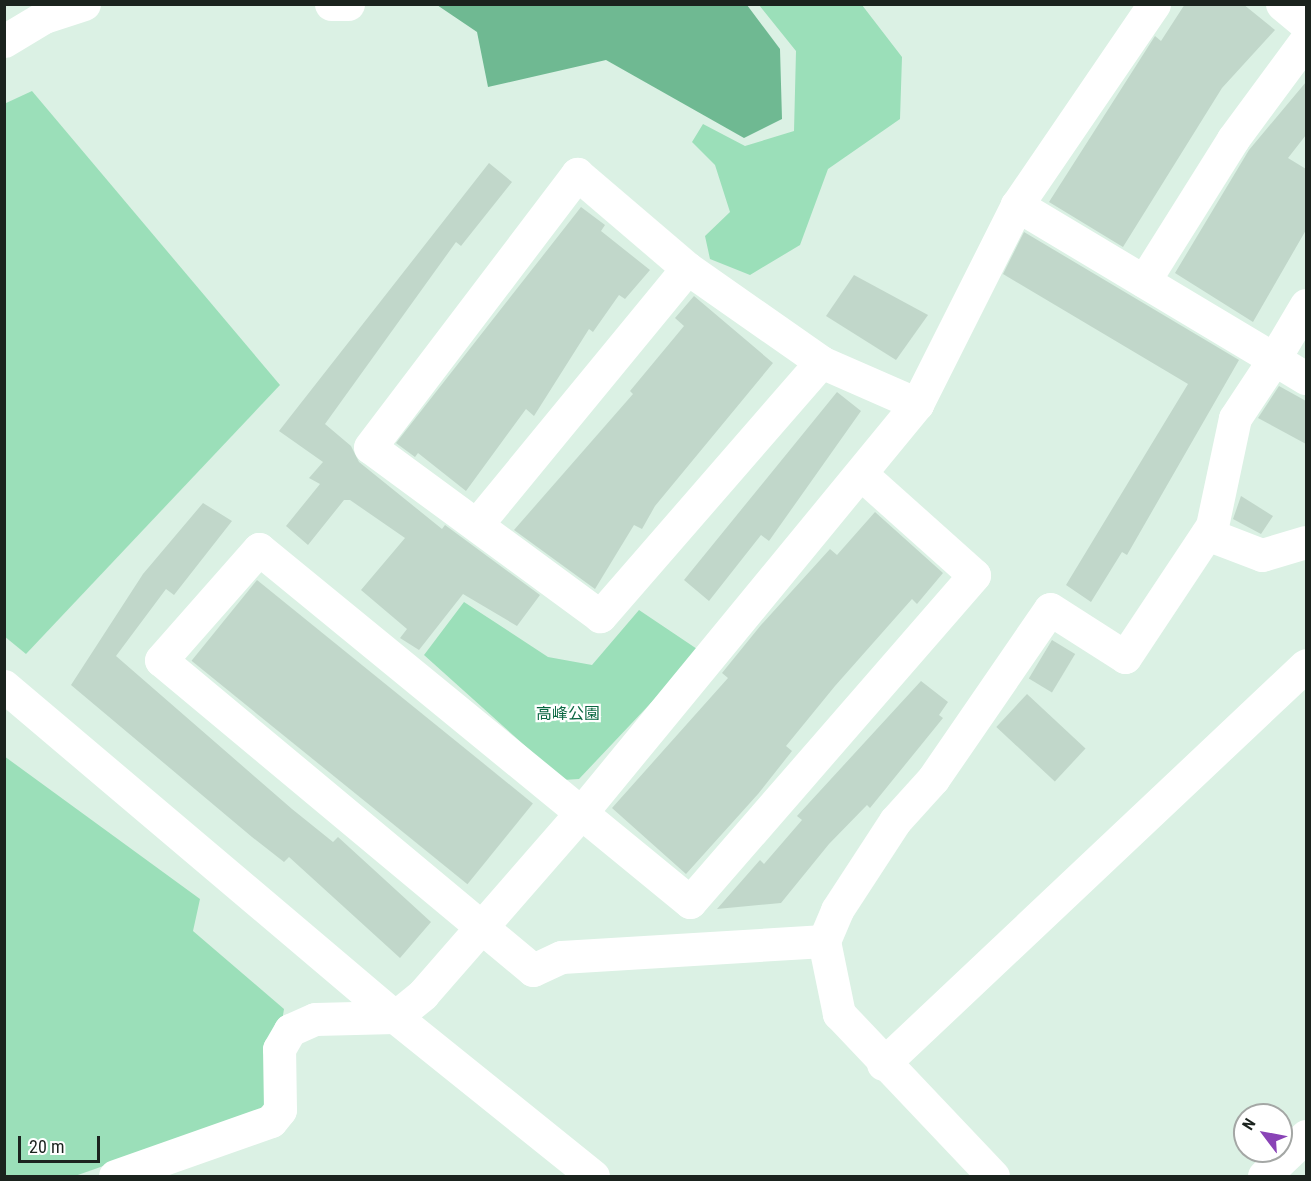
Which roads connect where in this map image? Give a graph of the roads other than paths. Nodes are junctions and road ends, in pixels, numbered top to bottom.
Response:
1 (84, 4) edge
2 (331, 4) edge
3 (348, 4) edge
4 (1154, 4) edge
5 (1282, 4) edge
6 (1306, 24) edge
7 (1306, 40) edge
8 (4, 41) edge
9 (1017, 205) junction
10 (687, 268) junction
11 (1144, 281) junction
12 (1306, 305) edge
13 (1274, 359) junction
14 (821, 362) junction
15 (1306, 378) edge
16 (917, 404) junction
17 (862, 475) junction
18 (477, 524) junction
19 (1207, 534) junction
20 (1306, 542) edge
21 (1306, 665) edge
22 (4, 686) edge
23 (580, 814) junction
24 (483, 926) junction
25 (824, 941) junction
26 (395, 1017) junction
27 (884, 1064) junction
28 (1306, 1136) edge
29 (115, 1176) edge
30 (593, 1176) edge
31 (993, 1176) edge
32 (1264, 1176) edge

1 - 8 street
2 - 3 street
4 - 9 street
5 - 6 street
7 - 11 street
9 - 11 street
9 - 16 street
10 - 14 street
10 - 18 street
10 - 18 street
11 - 13 street
12 - 13 street
13 - 15 street
13 - 19 street
14 - 16 street
14 - 18 street
16 - 17 street
17 - 23 street
17 - 23 street
19 - 20 street
19 - 25 street
21 - 27 street
22 - 26 street
23 - 24 street
23 - 24 street
24 - 25 street
24 - 26 street
25 - 27 street
26 - 29 street
26 - 30 street
27 - 31 street
28 - 32 street

